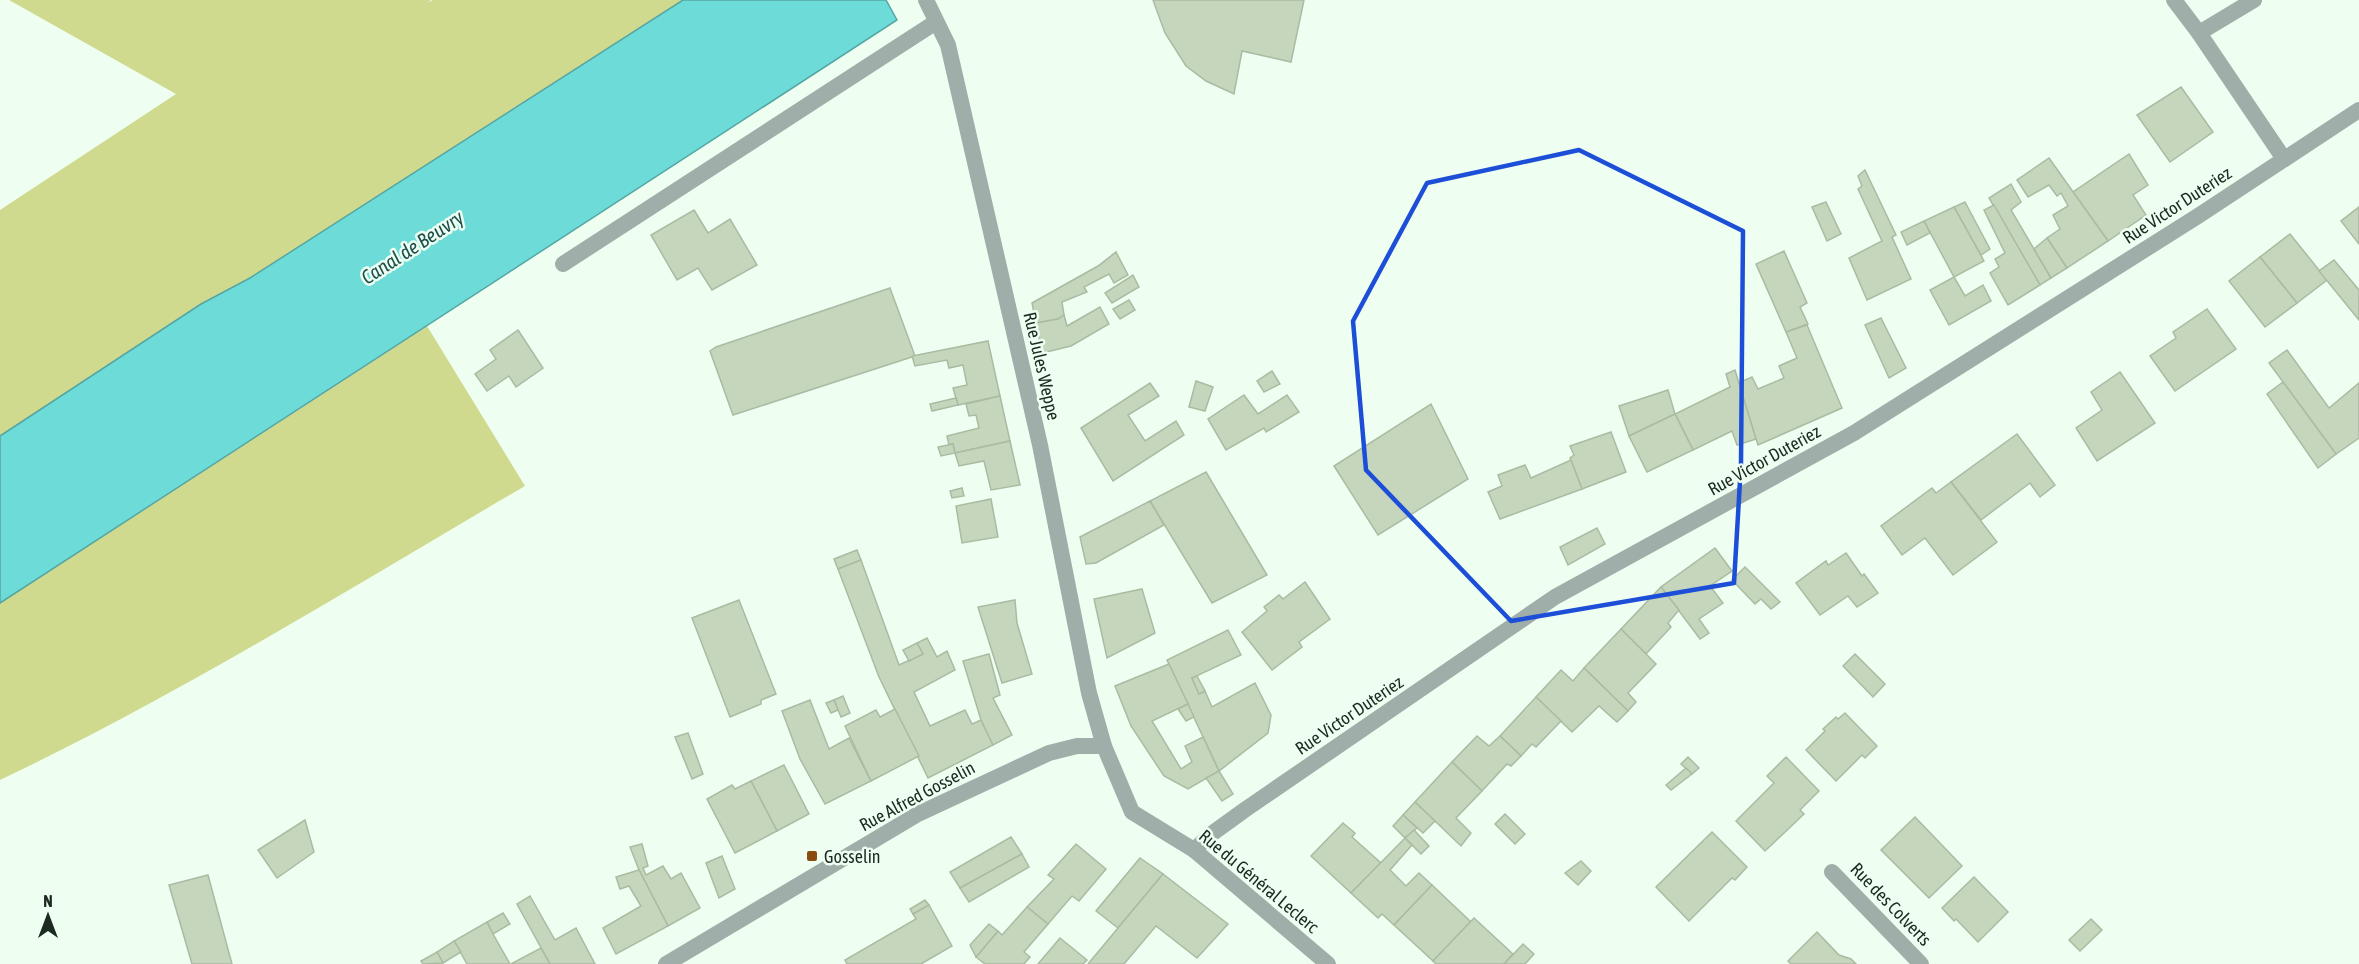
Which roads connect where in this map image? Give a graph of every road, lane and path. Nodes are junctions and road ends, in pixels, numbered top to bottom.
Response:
1 (926, 0) edge
2 (2174, 0) edge
3 (2254, 0) edge
4 (936, 22) junction
5 (2199, 33) junction
6 (2359, 110) edge
7 (2284, 159) junction
8 (563, 264) dead end
9 (1104, 746) junction
10 (1194, 850) junction
11 (1833, 872) dead end
12 (1316, 961) edge
13 (666, 964) edge
14 (1921, 964) edge

1 - 4 street, Rue Jules Weppe
2 - 5 street
3 - 5 street
4 - 8 street
4 - 9 street, Rue Jules Weppe
5 - 7 street
6 - 7 street, Rue Victor Duteriez
7 - 10 street, Rue Victor Duteriez
9 - 10 street, Rue du Général Leclerc
9 - 13 street, Rue Alfred Gosselin
10 - 12 street, Rue du Général Leclerc
11 - 14 street, Rue des Colverts

